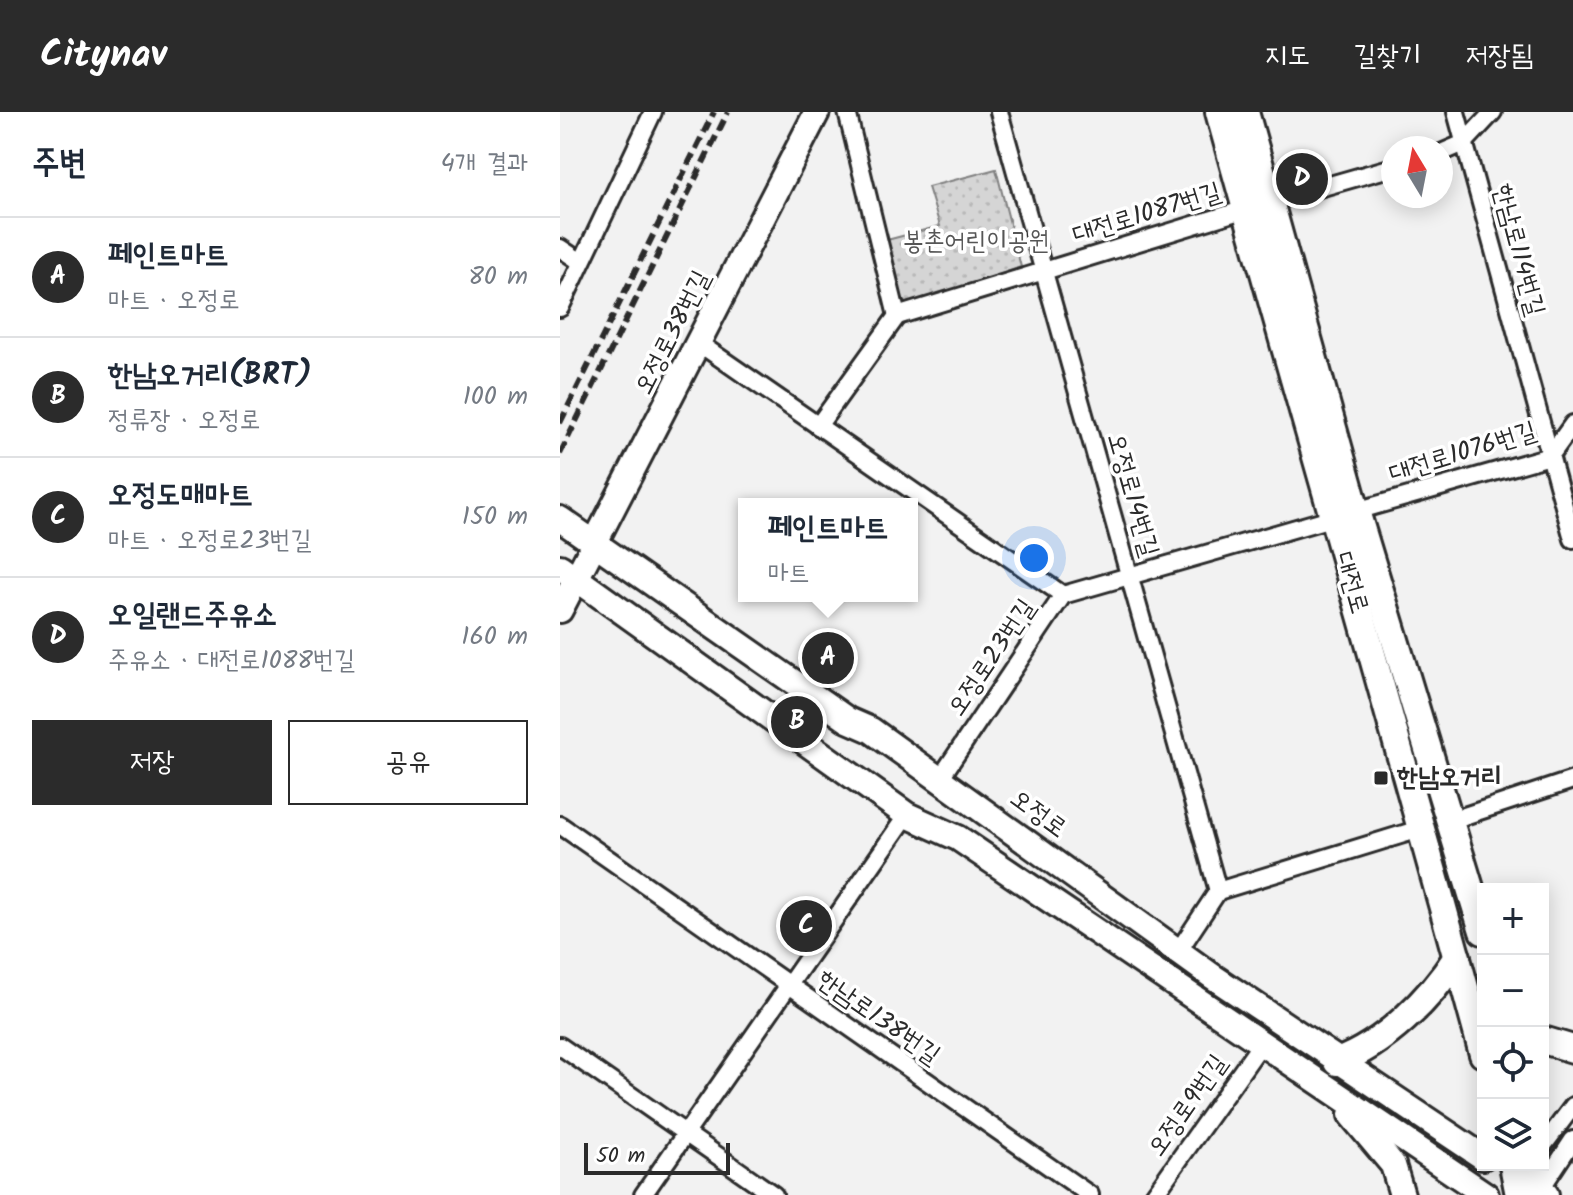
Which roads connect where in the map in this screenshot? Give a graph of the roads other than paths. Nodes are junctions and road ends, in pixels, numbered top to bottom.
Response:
1 (653, 112) edge
2 (817, 112) edge
3 (847, 112) edge
4 (999, 112) edge
5 (1219, 112) edge
6 (1245, 112) edge
7 (1456, 112) edge
8 (1493, 112) edge
9 (1464, 143) junction
10 (1453, 148) edge
11 (1381, 170) edge
12 (1258, 206) junction
13 (560, 248) edge
14 (581, 262) junction
15 (1044, 271) junction
16 (560, 308) edge
17 (897, 316) junction
18 (700, 344) junction
19 (1573, 424) edge
20 (818, 426) junction
21 (1550, 456) junction
22 (1344, 514) junction
23 (560, 519) edge
24 (1573, 539) edge
25 (596, 545) junction
26 (567, 572) edge
27 (1130, 576) junction
28 (1063, 595) junction
29 (560, 610) edge
30 (939, 780) junction
31 (1573, 780) edge
32 (907, 815) junction
33 (1452, 820) junction
34 (560, 825) edge
35 (1423, 828) junction
36 (1218, 891) junction
37 (1477, 910) edge
38 (1179, 950) junction
39 (1457, 957) junction
40 (790, 986) junction
41 (1477, 1032) edge
42 (1549, 1042) edge
43 (1261, 1044) junction
44 (560, 1046) edge
45 (1573, 1049) edge
46 (1337, 1062) junction
47 (1334, 1094) junction
48 (1573, 1106) edge
49 (686, 1134) junction
50 (1549, 1138) edge
51 (1573, 1140) edge
52 (1477, 1153) edge
53 (1524, 1181) edge
54 (643, 1195) edge
55 (774, 1195) edge
56 (1090, 1195) edge
57 (1154, 1195) edge
58 (1402, 1195) edge
59 (1486, 1195) edge

1 - 14 street
2 - 18 main road, 오정로38번길
3 - 17 street
4 - 15 street, 오정로14번길
5 - 12 main road, 대전로
6 - 12 main road, 대전로
7 - 9 street, 한남로114번길
8 - 9 street
9 - 10 street
9 - 21 street, 한남로114번길
11 - 12 street, 대전로1087번길
12 - 15 street, 대전로1087번길
12 - 22 main road, 대전로
13 - 14 street
14 - 16 street
15 - 17 street, 대전로1087번길
15 - 27 street, 오정로14번길
17 - 20 street
18 - 20 street
18 - 25 main road, 오정로38번길
19 - 21 street, 대전로1076번길
20 - 28 street
21 - 22 street, 대전로1076번길
21 - 24 street, 한남로114번길
22 - 27 street, 오정로23번길
22 - 33 main road, 대전로
22 - 35 main road, 대전로
23 - 25 main road, 오정로
25 - 26 main road, 오정로38번길
25 - 30 main road, 오정로
26 - 29 main road, 오정로38번길
26 - 32 main road
27 - 28 street, 오정로23번길
27 - 36 street, 오정로14번길
28 - 30 street, 오정로23번길
30 - 38 main road, 오정로
31 - 33 street
32 - 40 street
32 - 43 main road
33 - 37 main road, 대전로
34 - 40 street, 한남로138번길
35 - 36 street
35 - 39 main road, 대전로
36 - 38 street
38 - 46 main road, 오정로
39 - 41 main road, 대전로
39 - 46 main road
40 - 49 street
40 - 56 street, 한남로138번길
42 - 45 main road
43 - 47 main road
43 - 57 street, 오정로9번길
44 - 49 street
46 - 52 main road, 오정로
47 - 58 main road
47 - 59 main road
48 - 50 street
49 - 54 street
49 - 55 street
51 - 53 street

